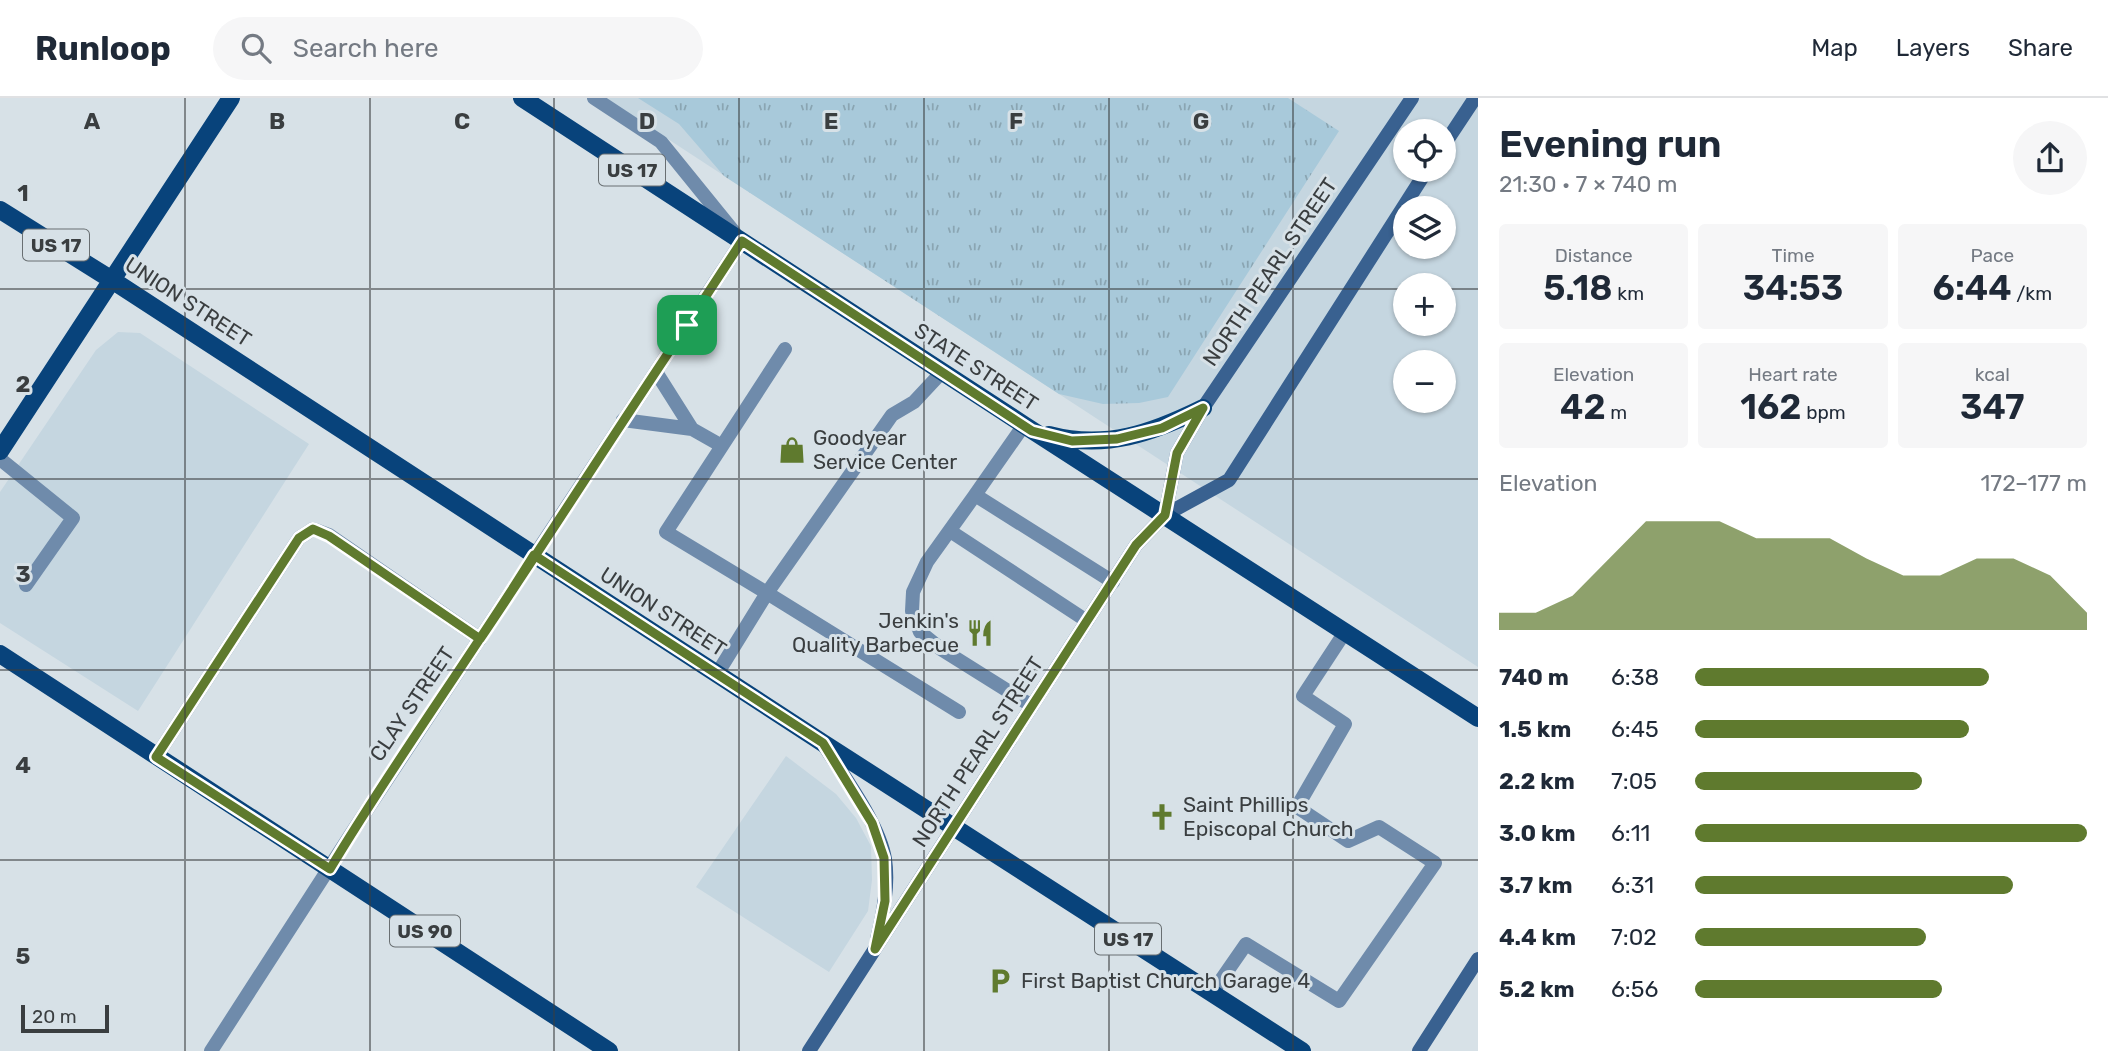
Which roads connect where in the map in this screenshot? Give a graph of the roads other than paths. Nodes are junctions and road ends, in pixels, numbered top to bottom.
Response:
1 (231, 98) edge
2 (522, 98) edge
3 (594, 98) edge
4 (1412, 98) edge
5 (1475, 98) edge
6 (1456, 127) edge
7 (1419, 182) edge
8 (0, 210) edge
9 (742, 241) junction
10 (112, 280) junction
11 (785, 349) dead end
12 (656, 372) junction
13 (942, 372) junction
14 (1203, 408) junction
15 (623, 420) junction
16 (1028, 428) junction
17 (692, 429) junction
18 (722, 446) junction
19 (0, 452) edge
20 (0, 459) edge
21 (975, 495) junction
22 (1165, 515) junction
23 (950, 531) junction
24 (534, 555) junction
25 (1113, 582) junction
26 (26, 585) dead end
27 (767, 593) junction
28 (1087, 621) junction
29 (1345, 632) junction
30 (480, 639) junction
31 (0, 654) edge
32 (716, 674) junction
33 (1032, 706) junction
34 (959, 712) dead end
35 (1478, 718) edge
36 (823, 743) junction
37 (156, 757) junction
38 (955, 826) junction
39 (330, 869) junction
40 (875, 949) junction
41 (1478, 958) edge
42 (1212, 993) junction
43 (211, 1051) edge
44 (610, 1051) edge
45 (808, 1051) edge
46 (1302, 1051) edge
47 (1419, 1051) edge

1 - 10 main road
2 - 9 main road, STATE STREET / US 17
3 - 9 street
4 - 14 street, NORTH PEARL STREET
5 - 6 street
7 - 22 street, NORTH PEARL STREET
8 - 10 main road, UNION STREET / US 17
9 - 12 street, CLAY STREET
9 - 13 main road, STATE STREET / US 17
10 - 19 main road
10 - 24 main road, UNION STREET / US 17
11 - 18 street
12 - 15 street, CLAY STREET
12 - 17 street
13 - 16 main road, STATE STREET / US 17
13 - 27 street
14 - 16 main road
14 - 22 street, NORTH PEARL STREET
15 - 17 street
15 - 24 street, CLAY STREET
16 - 21 street
16 - 22 main road, STATE STREET / US 17
17 - 18 street
18 - 27 street
20 - 26 street
21 - 23 street
21 - 25 street
22 - 25 street, NORTH PEARL STREET
22 - 29 main road, STATE STREET / US 17
23 - 28 street
23 - 33 street
24 - 30 street, CLAY STREET
24 - 32 main road, UNION STREET / US 17
25 - 28 street, NORTH PEARL STREET
27 - 32 street
27 - 34 street
28 - 33 street, NORTH PEARL STREET
29 - 35 main road, STATE STREET / US 17
29 - 42 street
30 - 37 street
30 - 39 street, CLAY STREET
31 - 37 main road, US 90
32 - 36 main road, UNION STREET / US 17
33 - 38 street, NORTH PEARL STREET
36 - 38 main road, UNION STREET / US 17
36 - 40 street
37 - 39 main road, US 90
38 - 40 street, NORTH PEARL STREET
38 - 42 main road, UNION STREET / US 17
39 - 43 street, CLAY STREET
39 - 44 main road, US 90
40 - 45 street, NORTH PEARL STREET
41 - 47 street
42 - 46 main road, UNION STREET / US 17

